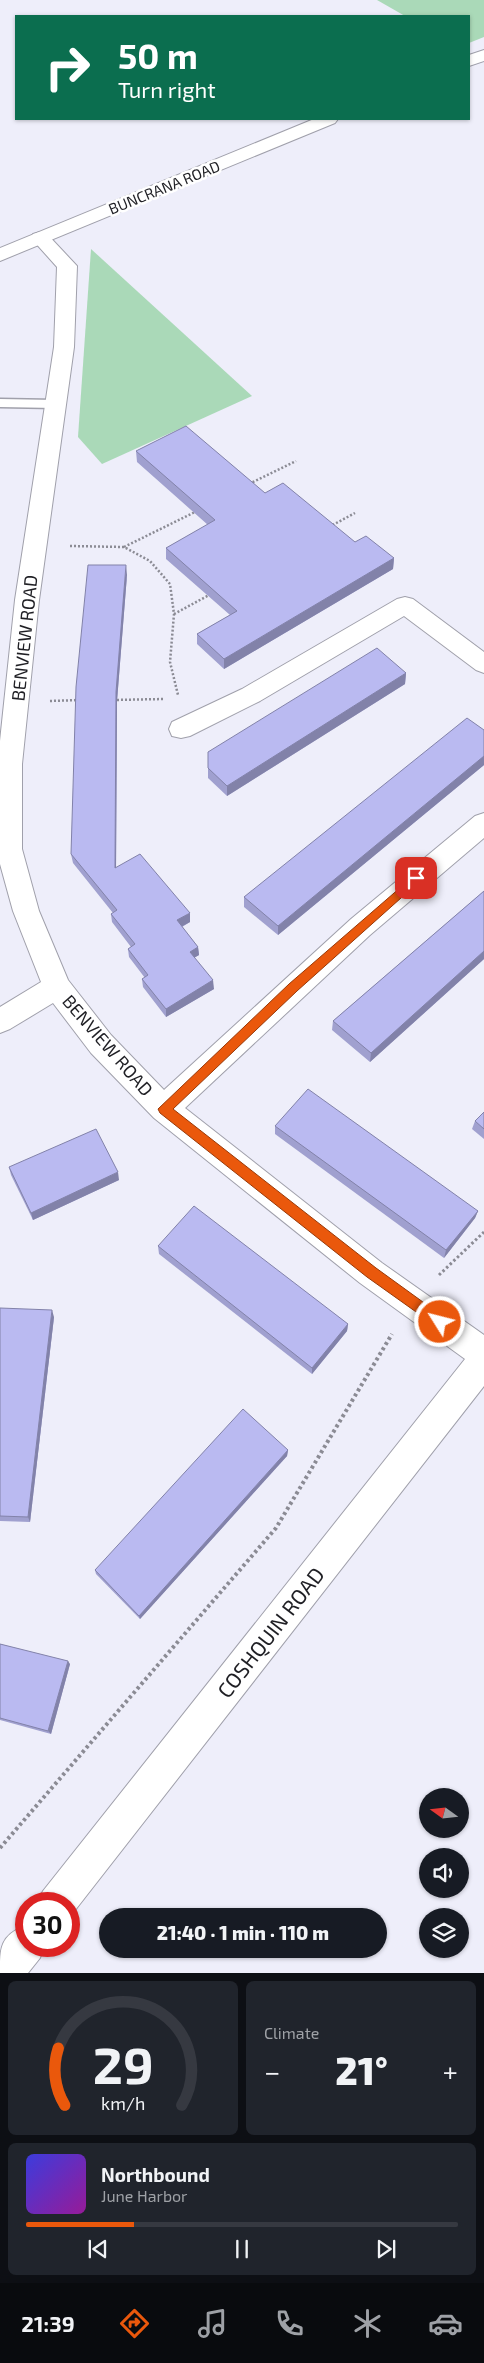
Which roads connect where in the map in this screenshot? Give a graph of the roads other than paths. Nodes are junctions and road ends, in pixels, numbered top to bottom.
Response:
1 (484, 54) edge
2 (470, 61) edge
3 (327, 120) edge
4 (40, 238) junction
5 (0, 255) edge
6 (0, 403) edge
7 (55, 404) junction
8 (484, 664) edge
9 (11, 709) edge
10 (181, 729) dead end
11 (484, 823) edge
12 (57, 987) junction
13 (0, 1021) edge
14 (164, 1109) junction
15 (484, 1354) edge
16 (484, 1362) edge
17 (65, 1892) edge
18 (16, 1957) edge
19 (4, 1973) edge

1 - 2 main road
3 - 4 main road, BUNCRANA ROAD
4 - 5 main road, BUNCRANA ROAD
4 - 7 main road, BENVIEW ROAD
6 - 7 lane
7 - 9 main road, BENVIEW ROAD
8 - 10 main road
9 - 12 main road, BENVIEW ROAD
11 - 14 main road
12 - 13 main road
12 - 14 main road, BENVIEW ROAD
14 - 15 main road, BENVIEW ROAD
16 - 17 main road, COSHQUIN ROAD
18 - 19 main road

